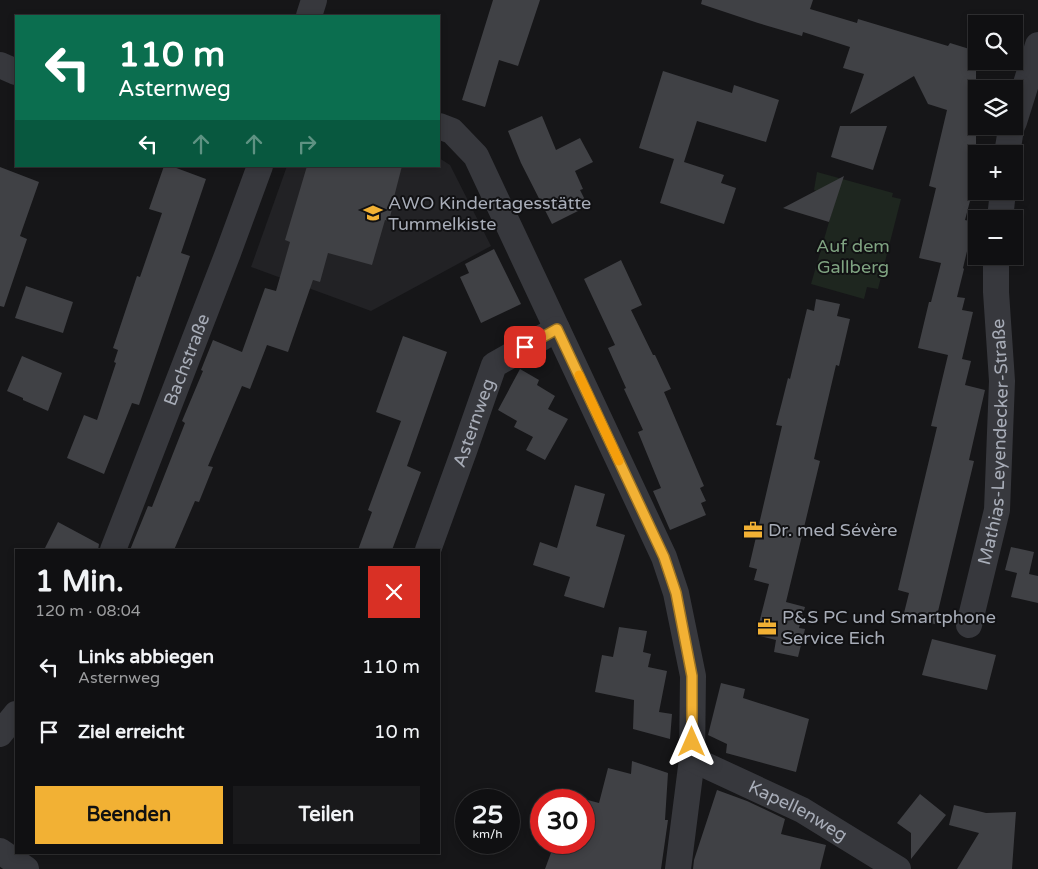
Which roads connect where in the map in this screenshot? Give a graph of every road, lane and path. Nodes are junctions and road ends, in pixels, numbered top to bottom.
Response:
1 (314, 0) edge
2 (310, 15) edge
3 (1038, 45) edge
4 (0, 66) edge
5 (15, 72) edge
6 (1023, 93) edge
7 (440, 126) edge
8 (255, 168) edge
9 (996, 265) edge
10 (557, 329) junction
11 (113, 549) edge
12 (428, 549) edge
13 (969, 625) dead end
14 (15, 715) edge
15 (0, 734) edge
16 (692, 759) junction
17 (0, 851) edge
18 (26, 869) edge
19 (678, 869) edge
20 (898, 869) edge

1 - 2 street
3 - 6 street
4 - 5 street
7 - 10 street
8 - 11 street, Bachstraße
9 - 13 street, Mathias-Leyendecker-Straße
10 - 12 street, Asternweg
10 - 16 street
14 - 15 street
16 - 19 street
16 - 20 street, Kapellenweg
17 - 18 street

